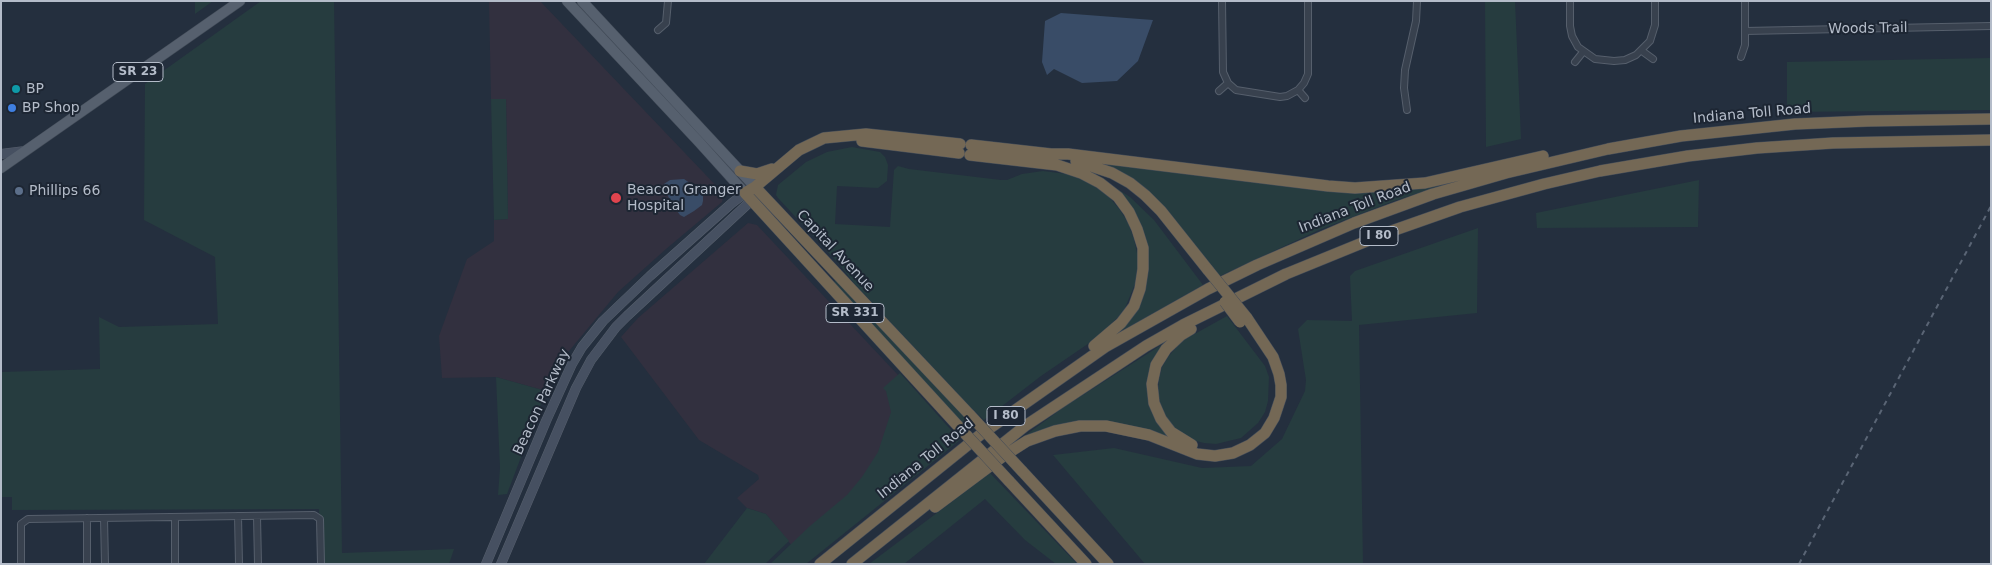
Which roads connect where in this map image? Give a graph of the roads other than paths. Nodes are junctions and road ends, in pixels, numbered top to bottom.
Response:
1 (240, 1) edge
2 (567, 1) edge
3 (582, 1) edge
4 (668, 1) edge
5 (1222, 1) edge
6 (1308, 1) edge
7 (1417, 1) edge
8 (1570, 1) edge
9 (1655, 1) edge
10 (1745, 1) edge
11 (1991, 26) edge
12 (658, 30) dead end
13 (1745, 31) junction
14 (1642, 51) junction
15 (1583, 52) junction
16 (1741, 57) dead end
17 (1653, 59) dead end
18 (1574, 62) dead end
19 (1230, 85) junction
20 (1298, 90) junction
21 (1219, 92) dead end
22 (1305, 98) dead end
23 (1407, 110) dead end
24 (1991, 119) edge
25 (1991, 140) edge
26 (1647, 142) junction
27 (965, 149) junction
28 (25, 151) junction
29 (1, 154) edge
30 (1051, 154) junction
31 (784, 162) junction
32 (1057, 165) junction
33 (1, 168) edge
34 (740, 171) junction
35 (753, 193) junction
36 (1205, 272) junction
37 (1286, 274) junction
38 (1243, 320) junction
39 (1014, 410) junction
40 (238, 516) junction
41 (257, 516) junction
42 (175, 517) junction
43 (87, 518) junction
44 (104, 518) junction
45 (865, 553) junction
46 (21, 564) edge
47 (87, 564) edge
48 (105, 564) edge
49 (175, 564) edge
50 (239, 564) edge
51 (258, 564) edge
52 (321, 564) edge
53 (486, 564) edge
54 (501, 564) edge
55 (820, 564) edge
56 (852, 564) edge
57 (1086, 564) edge
58 (1108, 564) edge

1 - 28 main road, SR 23
2 - 35 main road, Capital Avenue / SR 331
3 - 34 main road, Capital Avenue / SR 331
4 - 12 street
5 - 19 street
6 - 20 street
7 - 23 street
8 - 15 street
9 - 14 street
10 - 13 street
11 - 13 street, Woods Trail
13 - 16 street
14 - 15 street
14 - 17 street
15 - 18 street
19 - 20 street
19 - 21 street
20 - 22 street
24 - 26 highway, Indiana Toll Road / I 80
25 - 37 highway, I 80
26 - 30 highway
26 - 39 highway, Indiana Toll Road / I 80
27 - 30 highway
27 - 31 highway
27 - 32 highway
27 - 35 highway
28 - 29 street
28 - 33 main road, SR 23
30 - 36 highway
31 - 34 highway
31 - 35 highway
32 - 36 highway
32 - 39 highway
34 - 35 main road, Capital Avenue / SR 331
35 - 53 street, Beacon Parkway
35 - 54 street, Beacon Parkway
35 - 57 highway, Capital Avenue / SR 331, bridge
35 - 58 highway, Capital Avenue / SR 331, bridge
36 - 38 highway, bridge
37 - 38 highway
37 - 45 highway, I 80
38 - 45 highway
39 - 55 highway, Indiana Toll Road / I 80
40 - 41 street
40 - 42 street
40 - 50 street
41 - 51 street
41 - 52 street
42 - 44 street
42 - 49 street
43 - 44 street
43 - 46 street
43 - 47 street
44 - 48 street
45 - 56 highway, I 80

